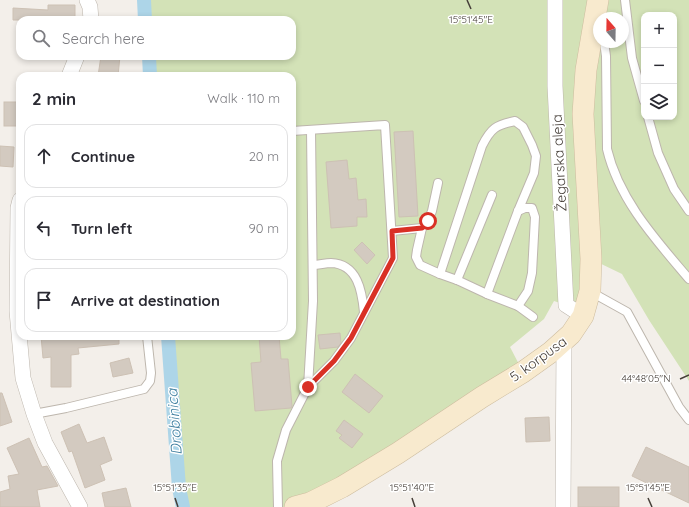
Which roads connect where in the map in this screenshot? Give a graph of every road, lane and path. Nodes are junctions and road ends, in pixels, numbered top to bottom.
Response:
1 (87, 0) edge
2 (555, 0) edge
3 (599, 0) edge
4 (625, 0) edge
5 (601, 12) edge
6 (91, 16) edge
7 (605, 48) edge
8 (75, 60) edge
9 (71, 72) edge
10 (641, 90) edge
11 (649, 120) edge
12 (311, 130) junction
13 (296, 132) edge
14 (438, 183) dead end
15 (492, 195) dead end
16 (689, 211) edge
17 (518, 212) junction
18 (422, 228) junction
19 (392, 231) junction
20 (313, 265) junction
21 (440, 274) junction
22 (457, 280) junction
23 (689, 280) edge
24 (590, 291) junction
25 (487, 294) junction
26 (518, 306) junction
27 (364, 313) junction
28 (584, 316) junction
29 (533, 317) dead end
30 (18, 340) edge
31 (147, 340) edge
32 (564, 341) junction
33 (308, 387) junction
34 (34, 414) junction
35 (689, 420) edge
36 (80, 507) edge
37 (278, 507) edge
38 (295, 507) edge
39 (563, 507) edge

1 - 6 street
2 - 28 street, Žegarska aleja
3 - 5 lane
3 - 24 street, 5. korpusa
4 - 10 lane
7 - 23 lane
8 - 9 street
11 - 16 lane
12 - 13 lane
12 - 19 lane
12 - 20 lane
14 - 18 lane
15 - 22 lane
17 - 21 lane
17 - 25 lane
17 - 26 lane
18 - 19 lane
18 - 21 lane
19 - 27 lane
20 - 27 lane
20 - 33 lane
21 - 22 lane
22 - 25 lane
24 - 28 street, 5. korpusa
24 - 35 lane
25 - 26 lane
26 - 29 lane
27 - 33 lane
28 - 32 street, 5. korpusa
30 - 34 street
31 - 34 lane
32 - 38 street, 5. korpusa
32 - 39 street
33 - 37 lane
34 - 36 street

